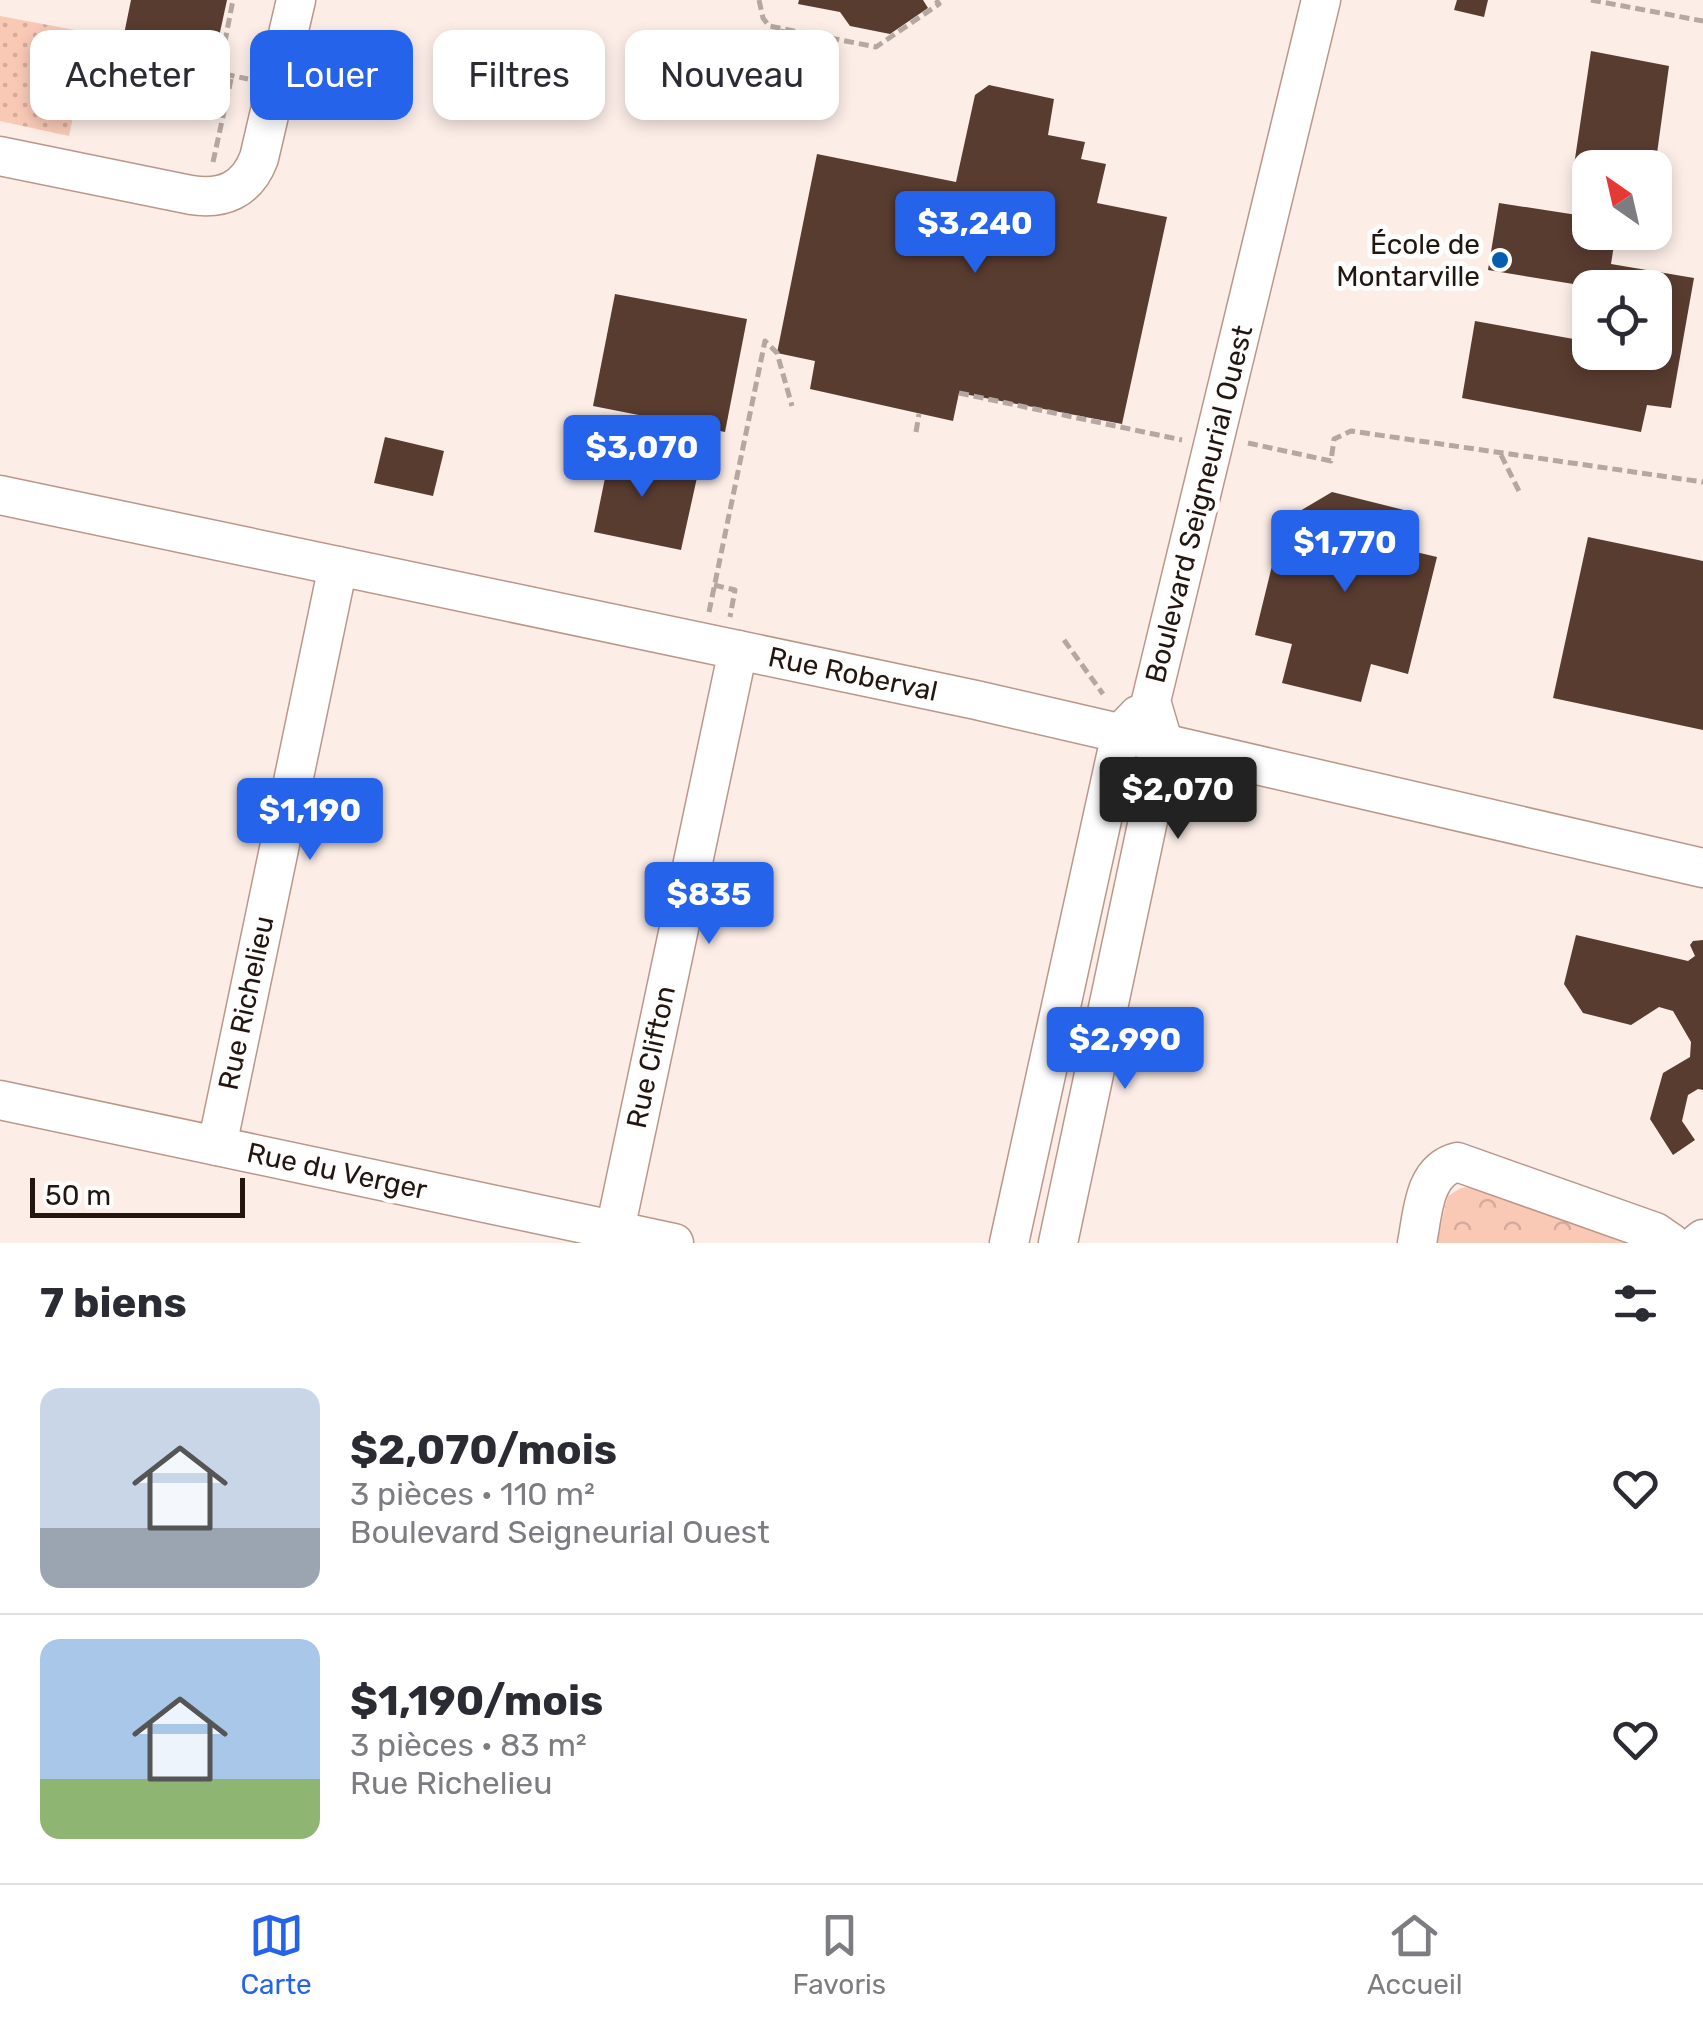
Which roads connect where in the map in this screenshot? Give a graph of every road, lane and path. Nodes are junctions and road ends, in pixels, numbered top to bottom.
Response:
1 (233, 0) edge
2 (296, 0) edge
3 (759, 0) edge
4 (936, 0) edge
5 (1322, 0) edge
6 (1591, 0) edge
7 (1703, 21) edge
8 (227, 30) edge
9 (783, 30) edge
10 (839, 41) edge
11 (232, 75) joint
12 (250, 80) dead end
13 (0, 156) edge
14 (211, 170) dead end
15 (960, 393) dead end
16 (792, 406) dead end
17 (920, 414) dead end
18 (916, 432) dead end
19 (1172, 439) dead end
20 (1213, 442) junction
21 (1501, 454) junction
22 (1703, 482) edge
23 (1520, 493) dead end
24 (0, 496) edge
25 (338, 566) junction
26 (714, 586) junction
27 (708, 620) dead end
28 (733, 637) junction
29 (1064, 640) dead end
30 (1106, 698) dead end
31 (1151, 703) junction
32 (1121, 733) junction
33 (1164, 745) junction
34 (1703, 868) edge
35 (0, 1100) edge
36 (216, 1146) junction
37 (614, 1230) junction
38 (674, 1243) edge
39 (1009, 1243) edge
40 (1058, 1243) edge
41 (1417, 1243) edge
42 (1671, 1243) edge

1 - 8 path
2 - 13 street
3 - 9 path
4 - 10 path
5 - 20 street, Boulevard Seigneurial Ouest
6 - 7 path
11 - 12 path
11 - 14 path
15 - 19 path
16 - 26 path
17 - 18 path
20 - 21 path
20 - 31 street, Boulevard Seigneurial Ouest
21 - 22 path
21 - 23 path
24 - 25 street, Rue Roberval
25 - 28 street, Rue Roberval
25 - 36 street, Rue Richelieu
26 - 27 path
26 - 28 path
28 - 32 street, Rue Roberval
28 - 37 street, Rue Clifton
29 - 30 path
31 - 32 street
31 - 33 street, Boulevard Seigneurial Ouest
32 - 33 street, Rue Roberval
32 - 39 street
33 - 34 street, Rue Roberval
33 - 40 street, Boulevard Seigneurial Ouest
35 - 36 street, Rue du Verger
36 - 37 street, Rue du Verger
37 - 38 street, Rue du Verger
41 - 42 street

